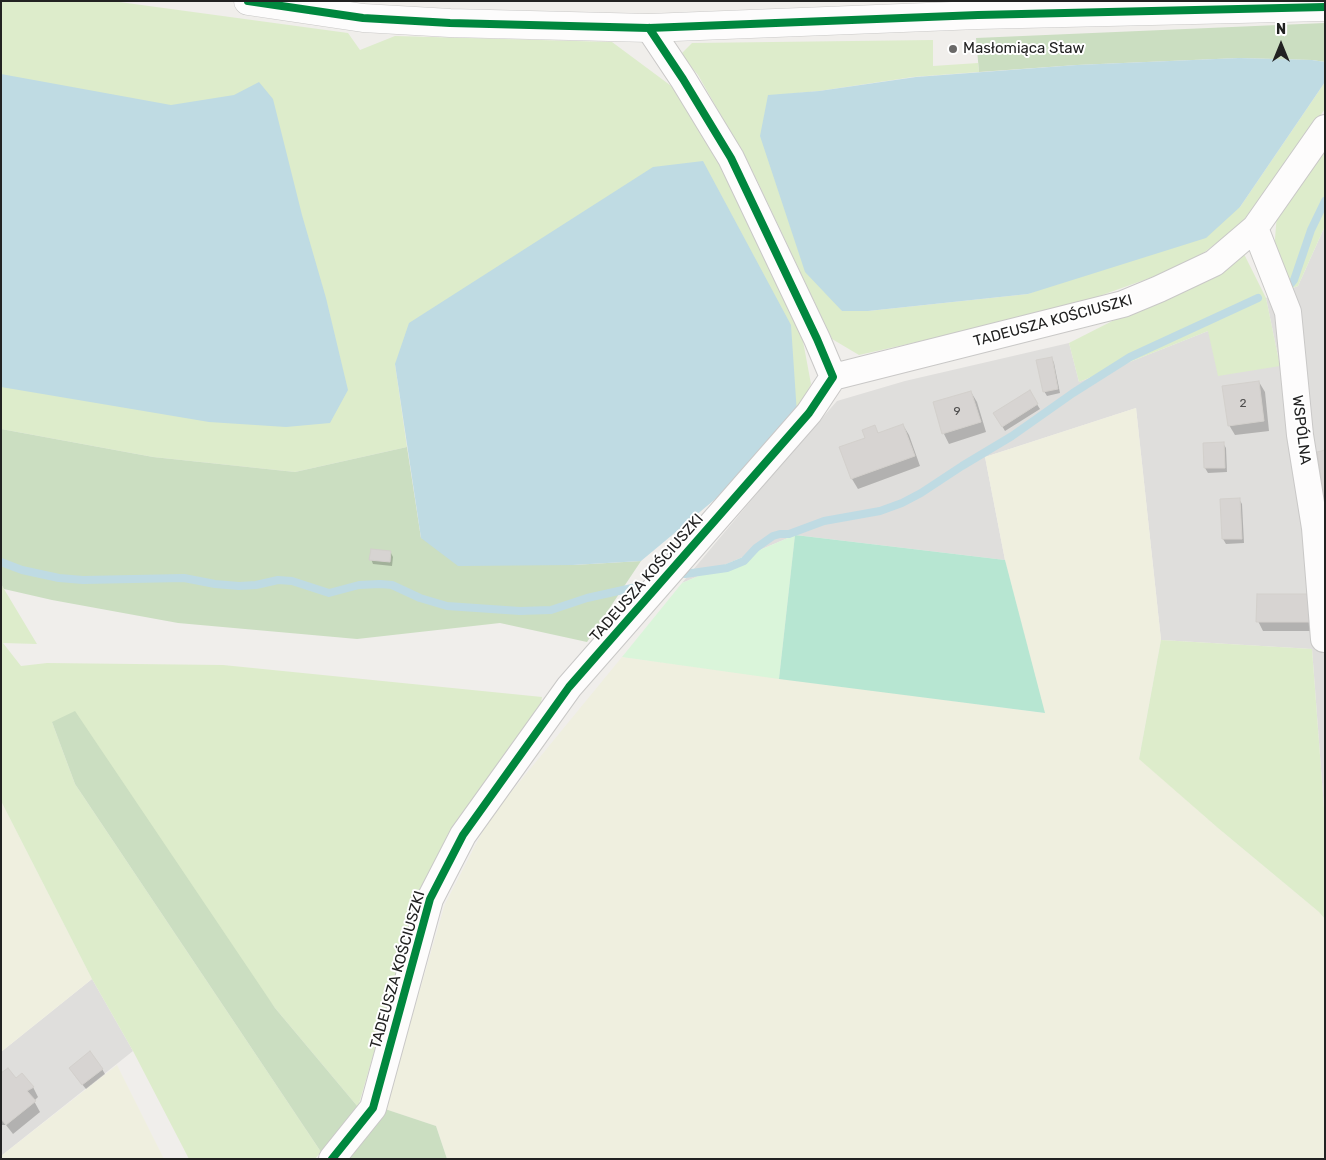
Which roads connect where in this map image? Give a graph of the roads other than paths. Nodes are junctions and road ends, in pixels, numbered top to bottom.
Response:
1 (248, 1) edge
2 (1325, 7) edge
3 (649, 28) junction
4 (1325, 128) edge
5 (1255, 228) junction
6 (833, 378) junction
7 (1324, 638) edge
8 (332, 1159) edge

1 - 3 street
2 - 3 street
3 - 6 street
4 - 5 street, TADEUSZA KOŚCIUSZKI
5 - 6 street, TADEUSZA KOŚCIUSZKI
5 - 7 street, WSPÓLNA
6 - 8 street, TADEUSZA KOŚCIUSZKI

